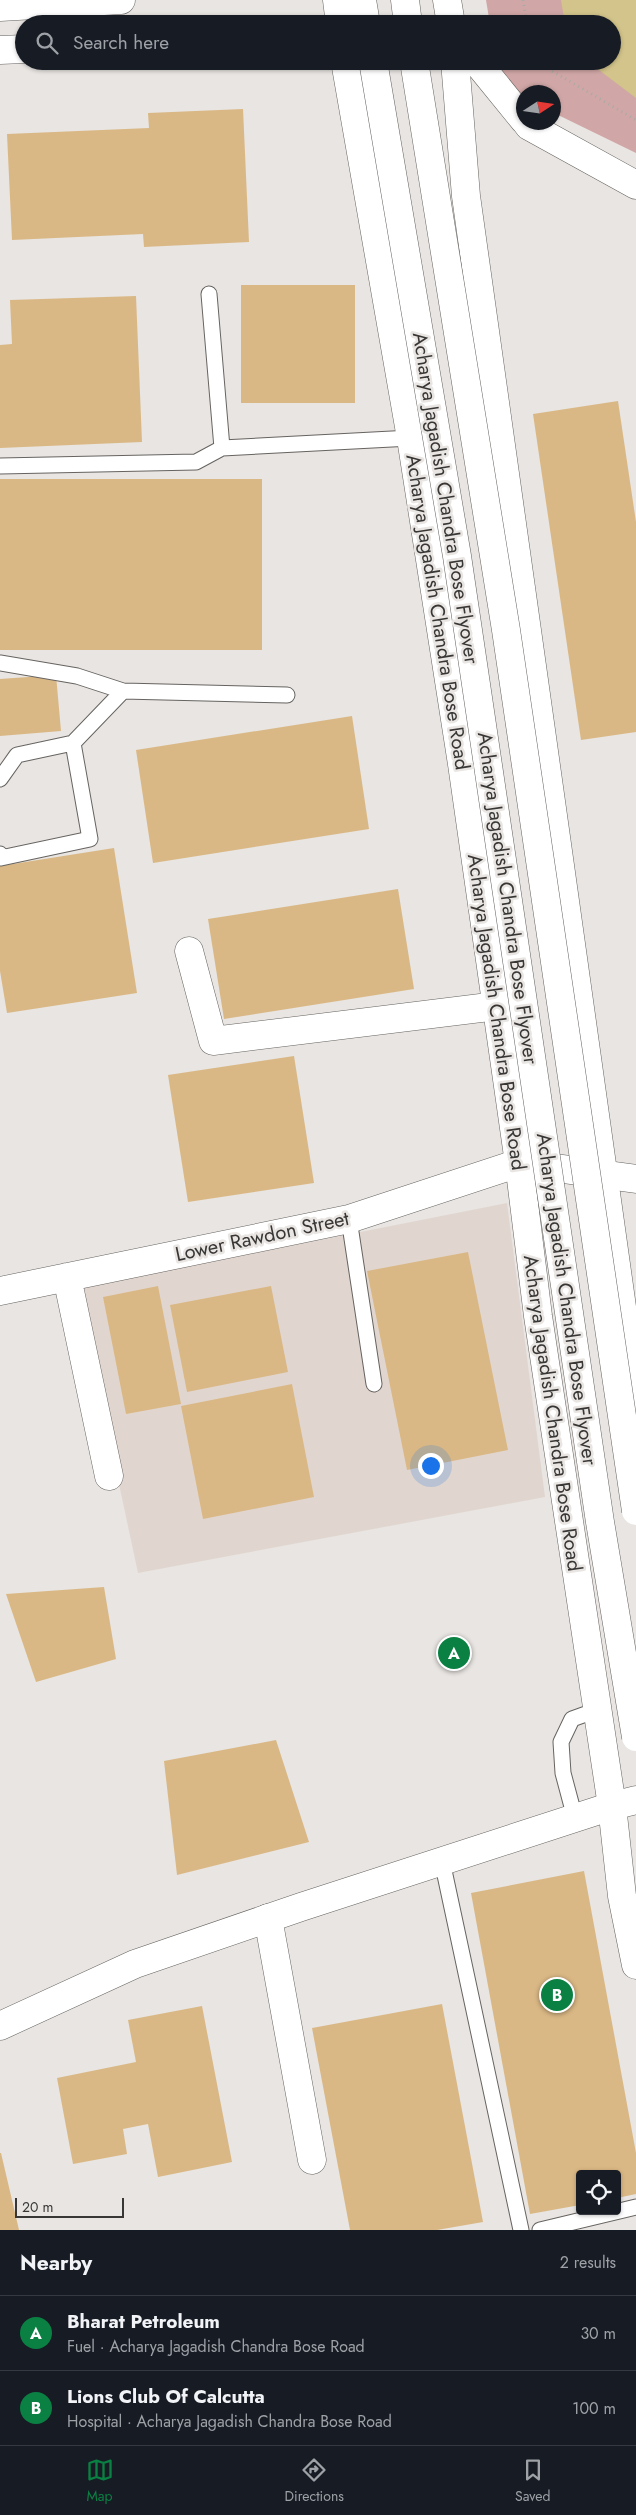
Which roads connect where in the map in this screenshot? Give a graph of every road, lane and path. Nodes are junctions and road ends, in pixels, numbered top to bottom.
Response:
1 (121, 0) edge
2 (337, 0) edge
3 (362, 0) edge
4 (405, 0) edge
5 (447, 0) edge
6 (523, 0) edge
7 (0, 7) edge
8 (339, 15) edge
9 (364, 15) edge
10 (407, 15) edge
11 (450, 15) edge
12 (526, 15) edge
13 (15, 49) edge
14 (0, 50) edge
15 (347, 70) edge
16 (375, 70) edge
17 (415, 70) edge
18 (456, 70) edge
19 (483, 70) edge
20 (550, 70) edge
21 (516, 110) edge
22 (636, 120) edge
23 (536, 130) edge
24 (636, 185) edge
25 (209, 294) dead end
26 (410, 438) junction
27 (222, 448) junction
28 (0, 466) edge
29 (0, 663) edge
30 (123, 690) junction
31 (287, 695) dead end
32 (73, 743) junction
33 (0, 779) edge
34 (0, 854) edge
35 (189, 951) dead end
36 (497, 1006) junction
37 (519, 1163) junction
38 (603, 1173) junction
39 (636, 1179) edge
40 (349, 1219) junction
41 (67, 1278) junction
42 (0, 1291) edge
43 (374, 1384) dead end
44 (636, 1407) edge
45 (109, 1476) dead end
46 (636, 1511) edge
47 (597, 1710) junction
48 (636, 1737) edge
49 (624, 1803) edge
50 (575, 1818) junction
51 (442, 1862) junction
52 (268, 1918) junction
53 (636, 1965) edge
54 (0, 2026) edge
55 (312, 2160) dead end
56 (636, 2208) edge
57 (521, 2230) edge
58 (540, 2230) edge

1 - 7 main road
2 - 8 main road
3 - 9 main road
4 - 10 main road
5 - 11 main road
6 - 12 path
13 - 14 main road
15 - 26 main road, Acharya Jagadish Chandra Bose Road
16 - 48 main road, Acharya Jagadish Chandra Bose Flyover, bridge
17 - 46 main road, Acharya Jagadish Chandra Bose Flyover, bridge
18 - 38 main road
19 - 21 main road
20 - 22 path
23 - 24 main road
25 - 27 lane
26 - 27 lane
26 - 36 main road, Acharya Jagadish Chandra Bose Road
27 - 28 lane
29 - 30 lane
30 - 31 lane
30 - 32 lane
32 - 33 lane
32 - 34 lane
35 - 36 main road
36 - 37 main road, Acharya Jagadish Chandra Bose Road
37 - 38 main road
37 - 40 main road, Lower Rawdon Street
37 - 47 main road, Acharya Jagadish Chandra Bose Road
38 - 39 main road
38 - 44 main road
40 - 41 main road, Lower Rawdon Street
40 - 43 lane
41 - 42 main road, Lower Rawdon Street
41 - 45 main road
47 - 49 main road, Acharya Jagadish Chandra Bose Road
47 - 50 lane
49 - 50 main road
49 - 53 main road, Acharya Jagadish Chandra Bose Road
50 - 51 main road
51 - 52 main road
51 - 57 lane
52 - 54 main road
52 - 55 main road
56 - 58 lane

